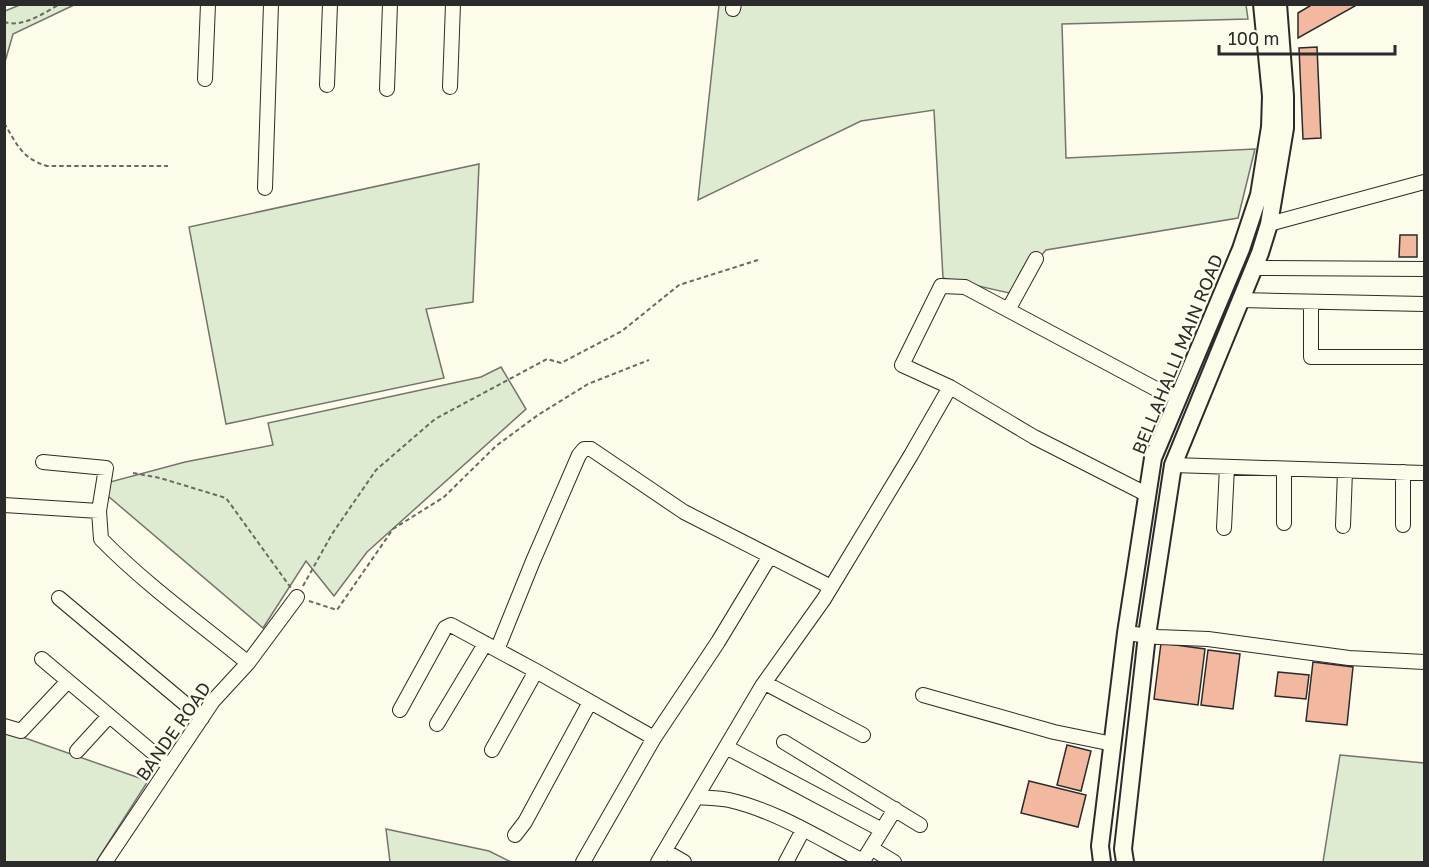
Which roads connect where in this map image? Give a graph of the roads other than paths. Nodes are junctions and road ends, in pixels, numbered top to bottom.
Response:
1 (208, 4) edge
2 (271, 4) edge
3 (330, 4) edge
4 (390, 4) edge
5 (453, 4) edge
6 (1262, 4) edge
7 (1278, 4) edge
8 (205, 79) dead end
9 (327, 85) dead end
10 (450, 87) dead end
11 (387, 89) dead end
12 (1425, 182) edge
13 (265, 188) dead end
14 (1269, 224) junction
15 (1035, 259) dead end
16 (1254, 268) junction
17 (1425, 269) edge
18 (1240, 300) junction
19 (1311, 302) junction
20 (1425, 304) edge
21 (1008, 310) junction
22 (1425, 357) edge
23 (950, 387) junction
24 (1179, 398) junction
25 (43, 462) dead end
26 (1173, 465) junction
27 (1227, 467) junction
28 (1284, 469) junction
29 (1345, 471) junction
30 (1403, 472) junction
31 (1425, 473) edge
32 (1148, 495) junction
33 (4, 505) edge
34 (99, 511) junction
35 (1284, 523) dead end
36 (1403, 525) dead end
37 (1342, 526) dead end
38 (1224, 528) dead end
39 (770, 556) junction
40 (831, 587) junction
41 (297, 597) road end
42 (60, 598) dead end
43 (1126, 633) junction
44 (1147, 635) junction
45 (491, 647) junction
46 (42, 659) dead end
47 (1425, 662) edge
48 (248, 663) junction
49 (536, 671) junction
50 (68, 681) junction
51 (765, 682) junction
52 (923, 695) dead end
53 (590, 702) junction
54 (400, 710) dead end
55 (109, 716) junction
56 (202, 718) junction
57 (437, 724) dead end
58 (4, 726) edge
59 (863, 735) dead end
60 (654, 738) junction
61 (784, 742) dead end
62 (1113, 744) junction
63 (726, 747) junction
64 (492, 750) dead end
65 (77, 751) dead end
66 (170, 766) junction
67 (697, 797) junction
68 (895, 809) junction
69 (920, 825) dead end
70 (804, 830) junction
71 (882, 830) junction
72 (514, 835) dead end
73 (871, 848) junction
74 (661, 857) edge
75 (105, 862) edge
76 (583, 862) edge
77 (684, 862) edge
78 (786, 862) edge
79 (863, 862) edge
80 (894, 862) edge
81 (1102, 862) edge
82 (1125, 862) edge

1 - 8 street
2 - 13 street
3 - 9 street
4 - 11 street
5 - 10 street
6 - 24 main road, BELLAHALLI MAIN ROAD
7 - 14 main road, BELLAHALLI MAIN ROAD
12 - 14 street
14 - 16 main road, BELLAHALLI MAIN ROAD
15 - 21 street
16 - 17 street
16 - 18 main road, BELLAHALLI MAIN ROAD
18 - 19 street
18 - 26 main road, BELLAHALLI MAIN ROAD
19 - 20 street
19 - 22 street
21 - 23 street
21 - 24 street
23 - 32 street
23 - 40 street
24 - 32 main road, BELLAHALLI MAIN ROAD
25 - 34 street
26 - 27 street
26 - 44 main road, BELLAHALLI MAIN ROAD
27 - 28 street
27 - 38 street
28 - 29 street
28 - 35 street
29 - 30 street
29 - 37 street
30 - 31 street
30 - 36 street
32 - 43 main road, BELLAHALLI MAIN ROAD
33 - 34 street
34 - 48 street
39 - 40 street
39 - 45 street
39 - 60 street
40 - 51 street
41 - 48 street, BANDE ROAD
42 - 56 street
43 - 44 street
43 - 62 main road, BELLAHALLI MAIN ROAD
44 - 47 street
44 - 82 main road, BELLAHALLI MAIN ROAD
45 - 49 street
45 - 54 street
45 - 57 street
46 - 50 street
48 - 56 street, BANDE ROAD
49 - 53 street
49 - 64 street
50 - 55 street
50 - 58 street
51 - 59 street
51 - 63 street
52 - 62 street
53 - 60 street
53 - 72 street
55 - 65 street
55 - 66 street
56 - 66 street, BANDE ROAD
60 - 76 street
61 - 68 street
62 - 81 main road, BELLAHALLI MAIN ROAD
63 - 67 street
63 - 71 street
66 - 75 street, BANDE ROAD
67 - 70 street
67 - 74 street
68 - 69 street
68 - 71 street
70 - 78 street
70 - 79 street
71 - 73 street
73 - 79 street
73 - 80 street
74 - 77 street

